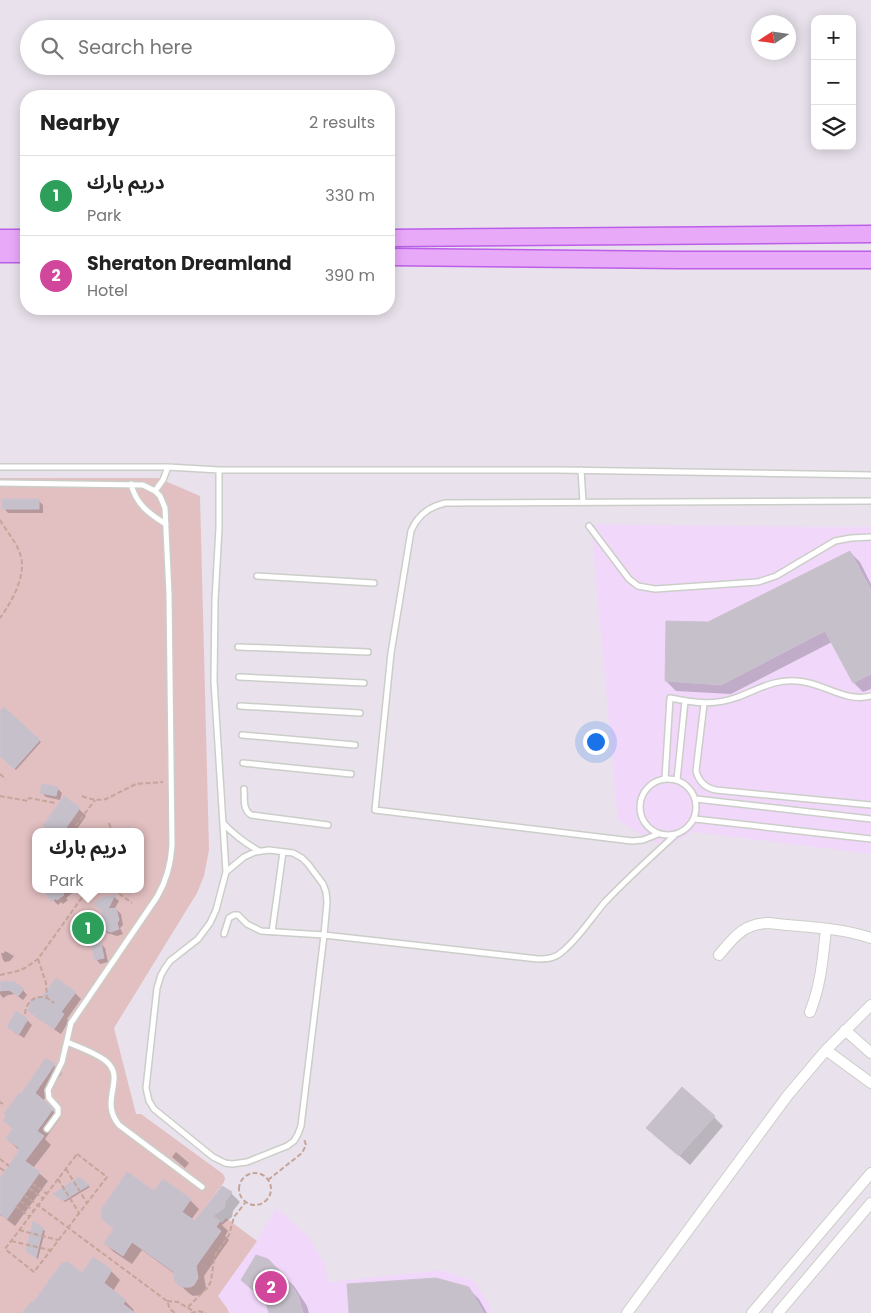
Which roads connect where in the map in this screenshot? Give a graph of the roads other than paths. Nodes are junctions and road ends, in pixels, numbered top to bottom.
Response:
1 (871, 234) edge
2 (0, 238) edge
3 (20, 238) edge
4 (395, 238) edge
5 (0, 254) edge
6 (20, 254) edge
7 (395, 258) edge
8 (871, 260) edge
9 (168, 467) junction
10 (0, 468) edge
11 (219, 470) junction
12 (581, 470) junction
13 (871, 475) edge
14 (0, 483) edge
15 (131, 484) junction
16 (155, 491) junction
17 (871, 501) edge
18 (583, 502) junction
19 (166, 524) junction
20 (589, 526) dead end
21 (871, 537) edge
22 (257, 576) dead end
23 (374, 583) dead end
24 (238, 646) dead end
25 (368, 652) dead end
26 (239, 677) dead end
27 (364, 683) dead end
28 (871, 696) edge
29 (685, 701) junction
30 (704, 704) junction
31 (240, 706) dead end
32 (360, 712) dead end
33 (242, 736) dead end
34 (355, 746) dead end
35 (243, 763) dead end
36 (351, 774) dead end
37 (665, 779) junction
38 (677, 780) junction
39 (244, 789) dead end
40 (696, 799) junction
41 (871, 804) edge
42 (695, 819) junction
43 (871, 819) edge
44 (223, 823) junction
45 (328, 825) dead end
46 (658, 834) junction
47 (674, 836) junction
48 (871, 839) edge
49 (260, 851) junction
50 (283, 852) junction
51 (226, 872) junction
52 (826, 929) junction
53 (272, 932) junction
54 (224, 934) dead end
55 (324, 935) junction
56 (871, 938) edge
57 (720, 955) dead end
58 (871, 1005) edge
59 (810, 1012) dead end
60 (845, 1030) junction
61 (66, 1042) junction
62 (826, 1050) junction
63 (871, 1053) edge
64 (871, 1083) edge
65 (47, 1129) dead end
66 (871, 1173) edge
67 (202, 1187) dead end
68 (871, 1203) edge
69 (627, 1313) edge
70 (752, 1313) edge
71 (778, 1313) edge

1 - 4 main road
2 - 3 main road
5 - 6 main road
7 - 8 main road
9 - 10 lane
9 - 11 lane
9 - 16 lane
11 - 12 lane
11 - 44 lane
12 - 13 lane
12 - 18 lane
14 - 15 lane
15 - 16 lane
15 - 19 lane
16 - 19 lane
17 - 18 lane
18 - 46 lane
19 - 61 lane
20 - 21 lane
22 - 23 lane
24 - 25 lane
26 - 27 lane
28 - 30 lane
29 - 30 lane
29 - 37 lane
29 - 38 lane
30 - 41 lane
31 - 32 lane
33 - 34 lane
35 - 36 lane
37 - 38 lane
37 - 46 lane
38 - 40 lane
39 - 45 lane
40 - 42 lane
40 - 43 lane
42 - 47 lane
42 - 48 lane
44 - 49 lane
44 - 51 lane
46 - 47 lane
47 - 55 lane
49 - 50 lane
49 - 51 lane
50 - 53 lane
50 - 55 lane
51 - 55 lane
52 - 56 street
52 - 57 street
52 - 59 street
53 - 54 lane
53 - 55 lane
58 - 60 street
60 - 62 street
60 - 63 street
61 - 65 lane
61 - 67 lane
62 - 64 street
62 - 69 street
66 - 70 street
68 - 71 street

